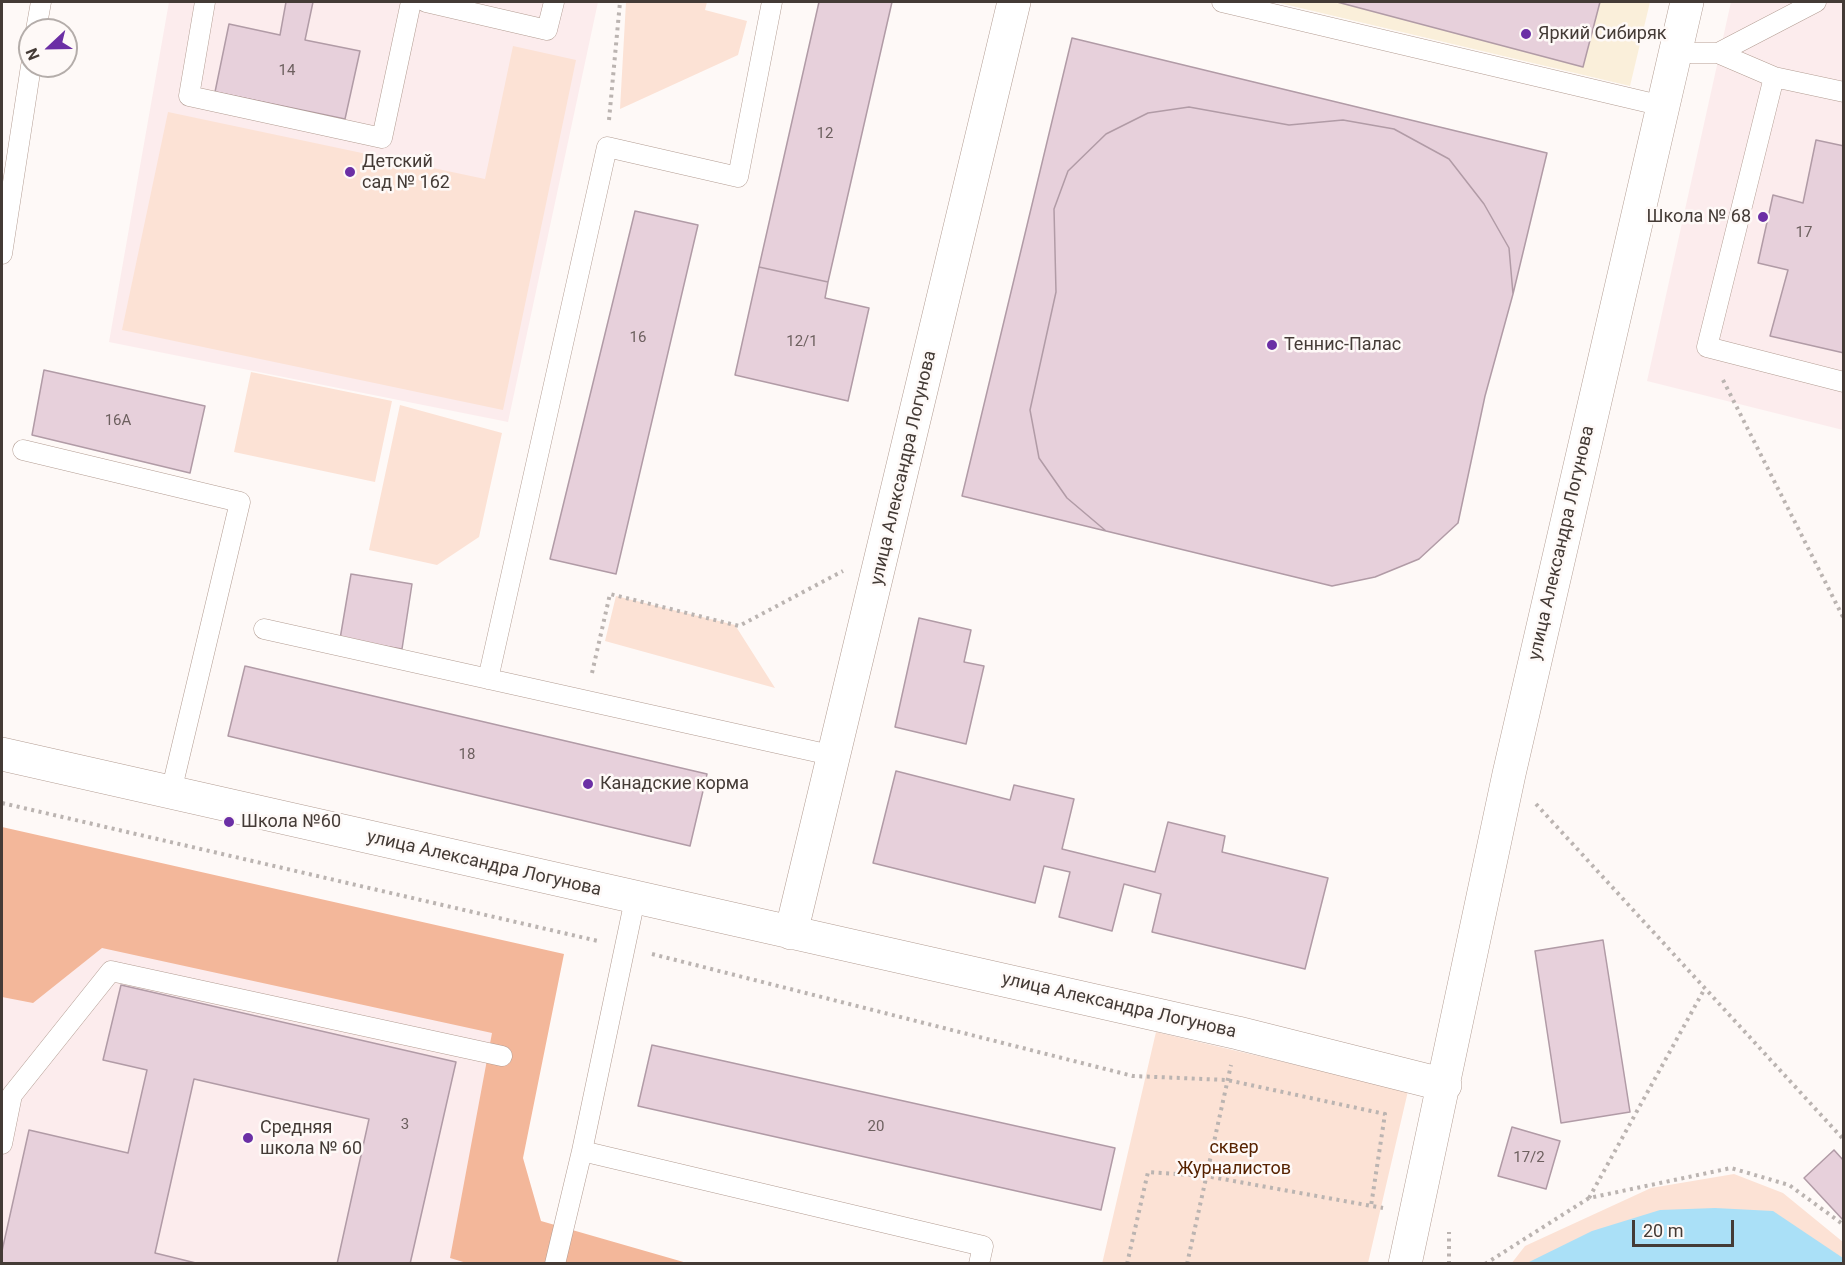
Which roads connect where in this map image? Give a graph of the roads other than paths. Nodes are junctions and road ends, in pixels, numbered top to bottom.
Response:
1 (41, 2) edge
2 (206, 2) edge
3 (411, 2) edge
4 (426, 2) edge
5 (554, 2) edge
6 (772, 2) edge
7 (1014, 2) edge
8 (1222, 2) edge
9 (1687, 2) edge
10 (1815, 2) edge
11 (38, 18) edge
12 (1675, 53) junction
13 (1718, 53) junction
14 (1774, 77) junction
15 (29, 78) edge
16 (1844, 92) edge
17 (1663, 106) junction
18 (2, 254) edge
19 (1844, 382) edge
20 (22, 450) dead end
21 (264, 629) dead end
22 (488, 679) junction
23 (2, 754) edge
24 (835, 756) junction
25 (171, 792) junction
26 (635, 899) junction
27 (791, 933) junction
28 (502, 1056) dead end
29 (1445, 1085) junction
30 (2, 1144) edge
31 (582, 1151) junction
32 (555, 1263) edge
33 (979, 1263) edge
34 (1405, 1263) edge

1 - 11 lane
2 - 3 lane
4 - 5 lane
6 - 22 lane
7 - 24 street, улица Александра Логунова
8 - 17 lane
9 - 12 street, улица Александра Логунова
10 - 13 lane
12 - 13 lane
12 - 17 street, улица Александра Логунова
13 - 14 lane
14 - 16 lane
14 - 19 lane
15 - 18 lane
17 - 29 street, улица Александра Логунова
20 - 25 lane
21 - 22 lane
22 - 24 lane
23 - 25 street, улица Александра Логунова
24 - 27 street, улица Александра Логунова
25 - 26 street, улица Александра Логунова
26 - 27 street, улица Александра Логунова
26 - 31 lane
27 - 29 street, улица Александра Логунова
28 - 30 lane
29 - 34 street, улица Александра Логунова
31 - 32 lane
31 - 33 lane

